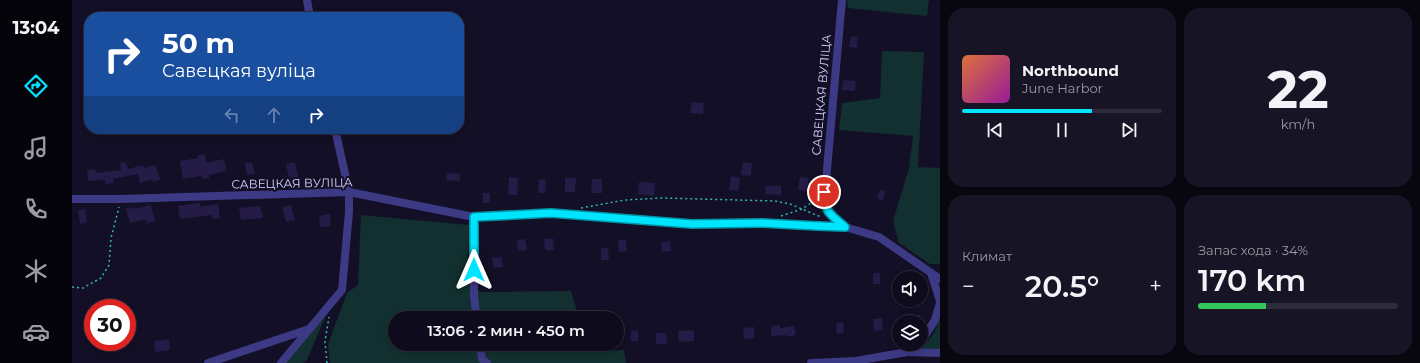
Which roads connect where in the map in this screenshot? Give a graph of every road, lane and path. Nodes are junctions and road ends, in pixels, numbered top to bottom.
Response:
1 (307, 0) edge
2 (842, 2) edge
3 (309, 12) edge
4 (336, 134) edge
5 (349, 192) junction
6 (824, 192) junction
7 (72, 199) edge
8 (121, 199) junction
9 (579, 208) dead end
10 (802, 208) junction
11 (474, 217) junction
12 (776, 218) dead end
13 (826, 219) dead end
14 (845, 227) junction
15 (931, 273) junction
16 (940, 279) edge
17 (72, 287) edge
18 (940, 302) edge
19 (476, 311) edge
20 (329, 318) dead end
21 (310, 329) junction
22 (928, 332) edge
23 (481, 351) edge
24 (908, 351) edge
25 (904, 352) junction
26 (940, 353) edge
27 (208, 363) edge
28 (281, 363) edge
29 (327, 363) edge
30 (487, 363) edge
31 (812, 363) edge

1 - 3 street
2 - 6 street, САВЕЦКАЯ ВУЛІЦА
4 - 5 street
5 - 8 street, САВЕЦКАЯ ВУЛІЦА
5 - 11 street, САВЕЦКАЯ ВУЛІЦА
5 - 21 street
6 - 10 path
6 - 14 street, САВЕЦКАЯ ВУЛІЦА
7 - 8 street, САВЕЦКАЯ ВУЛІЦА
8 - 17 path
9 - 10 path
10 - 12 path
10 - 13 path
11 - 14 street, САВЕЦКАЯ ВУЛІЦА
11 - 19 street
14 - 15 street, САВЕЦКАЯ ВУЛІЦА
15 - 16 street, САВЕЦКАЯ ВУЛІЦА
15 - 18 street
18 - 22 street
20 - 29 path
21 - 27 street
21 - 28 street
23 - 30 street
24 - 25 street
25 - 26 street
25 - 31 street

